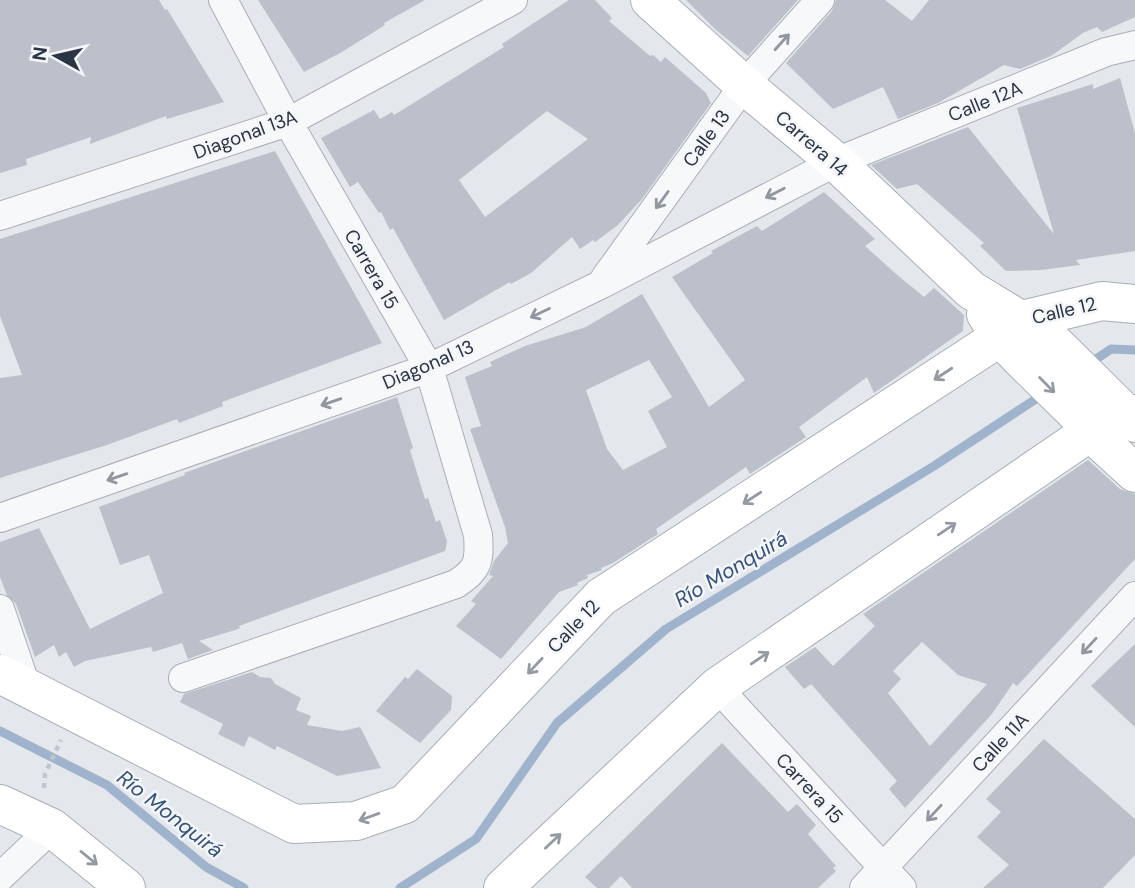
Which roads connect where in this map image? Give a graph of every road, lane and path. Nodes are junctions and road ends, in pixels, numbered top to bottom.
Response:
1 (223, 0) edge
2 (513, 0) edge
3 (650, 0) edge
4 (820, 0) edge
5 (1135, 46) edge
6 (744, 85) junction
7 (288, 122) junction
8 (836, 162) junction
9 (0, 216) edge
10 (602, 284) junction
11 (1135, 304) edge
12 (1022, 338) junction
13 (429, 368) junction
14 (1110, 414) edge
15 (1135, 473) edge
16 (0, 519) edge
17 (1135, 596) edge
18 (0, 610) edge
19 (183, 678) dead end
20 (13, 680) edge
21 (717, 687) junction
22 (64, 733) dead end
23 (0, 804) edge
24 (48, 815) junction
25 (884, 867) junction
26 (0, 877) edge
27 (126, 888) edge
28 (503, 888) edge
29 (864, 888) edge
30 (902, 888) edge

1 - 7 street, Carrera 15
2 - 7 street, Diagonal 13A
3 - 6 street, Carrera 14
6 -> 4 street, Calle 13
5 - 8 street, Calle 12A
6 - 8 street, Carrera 14
6 -> 10 street, Calle 13
7 - 9 street, Diagonal 13A
7 - 13 street, Carrera 15
8 -> 10 street, Diagonal 13
8 - 12 street, Carrera 14
10 -> 13 street, Diagonal 13
11 - 12 street, Calle 12
12 - 14 street, Carrera 14
12 -> 20 street, Calle 12
13 -> 16 street, Diagonal 13
13 - 19 street, Carrera 15
14 - 15 street, Carrera 14
21 -> 14 street
17 -> 25 street, Calle 11A
18 - 20 street
21 - 25 street, Carrera 15
28 -> 21 street
22 - 24 path
23 - 24 street
24 - 26 street
24 -> 27 street
25 - 29 street, Calle 11A
25 - 30 street, Carrera 15

